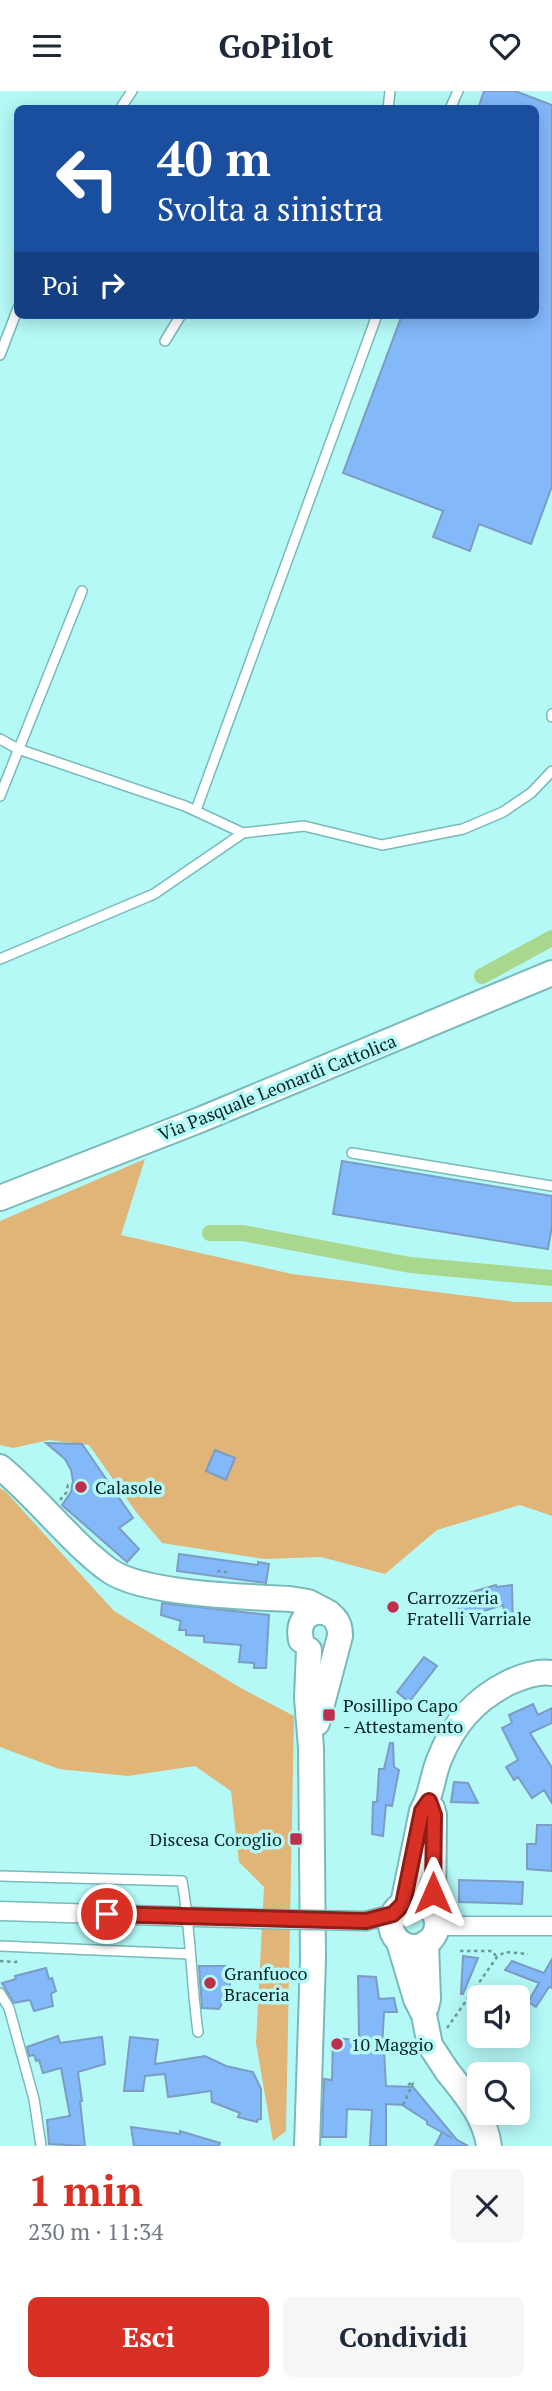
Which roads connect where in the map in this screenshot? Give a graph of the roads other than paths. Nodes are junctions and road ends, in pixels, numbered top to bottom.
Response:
1 (14, 318) edge
2 (179, 319) edge
3 (376, 319) edge
4 (165, 341) dead end
5 (0, 355) edge
6 (82, 591) dead end
7 (0, 739) edge
8 (18, 749) junction
9 (552, 771) edge
10 (0, 796) edge
11 (196, 810) junction
12 (243, 833) junction
13 (0, 960) edge
14 (552, 973) edge
15 (352, 1153) dead end
16 (552, 1186) edge
17 (0, 1198) edge
18 (0, 1467) edge
19 (249, 1597) junction
20 (329, 1613) junction
21 (338, 1642) junction
22 (305, 1645) junction
23 (552, 1673) edge
24 (311, 1748) junction
25 (429, 1801) junction
26 (0, 1876) edge
27 (0, 1911) edge
28 (188, 1916) junction
29 (397, 1922) junction
30 (552, 1926) edge
31 (432, 1927) junction
32 (0, 1946) edge
33 (190, 1954) junction
34 (0, 1993) edge
35 (424, 2015) junction
36 (198, 2032) dead end
37 (41, 2146) edge
38 (307, 2146) edge
39 (489, 2146) edge

1 - 5 lane
2 - 4 lane
3 - 11 lane
6 - 8 lane
7 - 8 lane
8 - 10 lane
8 - 11 lane
9 - 12 lane
11 - 12 lane
12 - 13 lane
14 - 17 street, Via Pasquale Leonardi Cattolica
15 - 16 lane
18 - 19 street
19 - 20 street
19 - 22 street
20 - 21 street
20 - 22 street
21 - 22 street
21 - 24 street
22 - 24 street
23 - 25 street
24 - 38 street
25 - 29 street
25 - 31 street
26 - 28 lane
27 - 28 street
28 - 29 street, bridge
28 - 33 lane
29 - 31 street
29 - 31 street
29 - 35 street
30 - 31 street
31 - 35 street
32 - 33 lane
33 - 36 lane
34 - 37 lane
35 - 39 street, bridge

